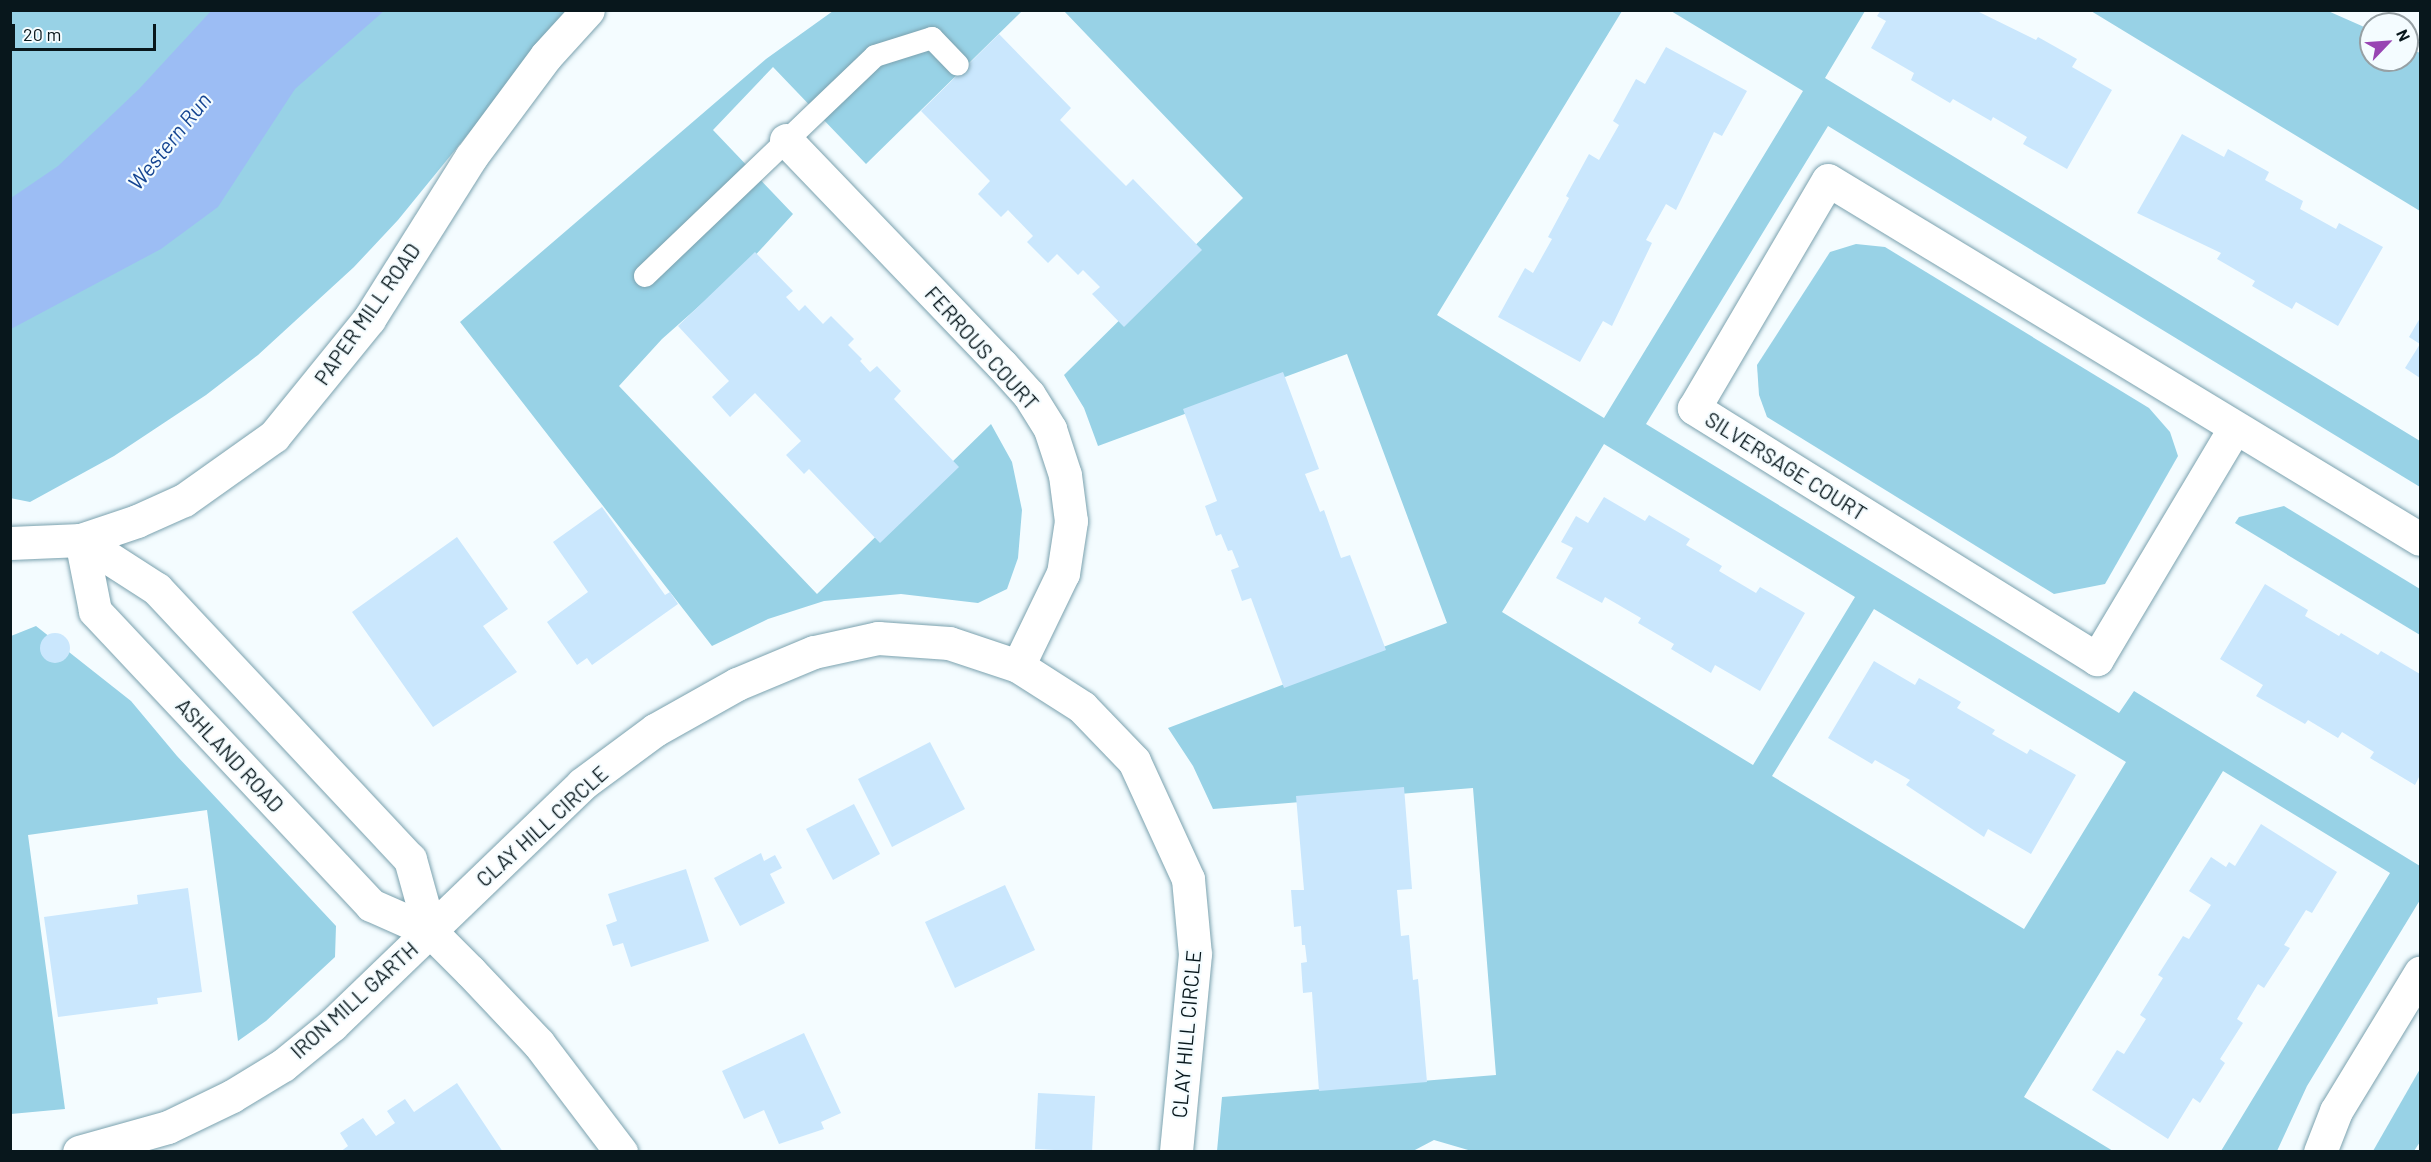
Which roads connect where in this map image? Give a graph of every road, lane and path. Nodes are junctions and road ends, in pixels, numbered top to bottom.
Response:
1 (588, 10) edge
2 (958, 65) dead end
3 (786, 140) junction
4 (645, 276) dead end
5 (2235, 429) junction
6 (2421, 539) edge
7 (81, 540) junction
8 (10, 543) edge
9 (1018, 666) junction
10 (430, 931) junction
11 (2421, 973) edge
12 (79, 1152) edge
13 (621, 1152) edge
14 (1176, 1152) edge
15 (2320, 1152) edge

1 - 7 street, PAPER MILL ROAD
2 - 3 lane
3 - 4 lane
3 - 9 street, FERROUS COURT
5 - 5 street, SILVERSAGE COURT
5 - 6 street, SILVERSAGE COURT
7 - 8 street
7 - 10 street, ASHLAND ROAD
7 - 10 street, ASHLAND ROAD
9 - 10 street, CLAY HILL CIRCLE
9 - 14 street, CLAY HILL CIRCLE
10 - 12 street, IRON MILL GARTH
10 - 13 street, ASHLAND ROAD
11 - 15 street

